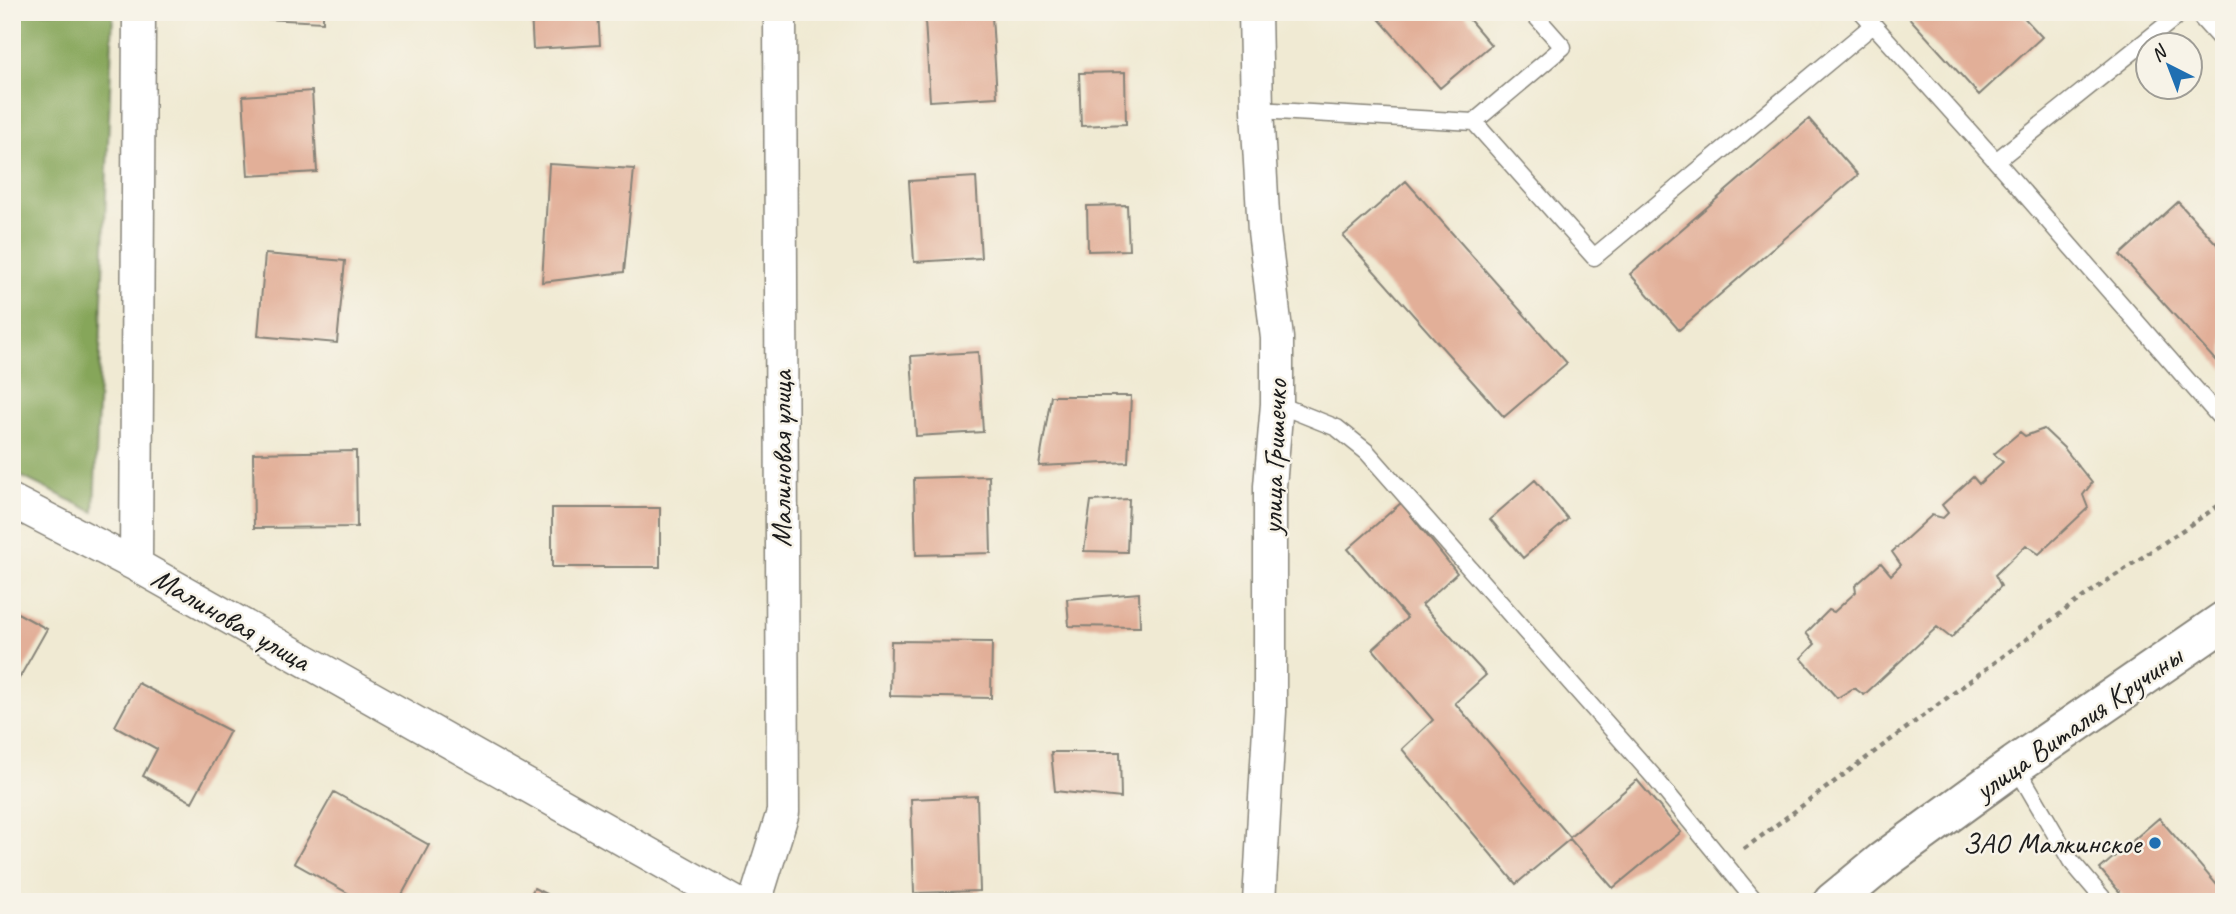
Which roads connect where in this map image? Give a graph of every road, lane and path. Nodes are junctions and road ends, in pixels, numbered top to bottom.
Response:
1 (139, 12) edge
2 (780, 12) edge
3 (1255, 12) edge
4 (1532, 12) edge
5 (2182, 12) edge
6 (2207, 12) edge
7 (1868, 18) edge
8 (2224, 31) edge
9 (1257, 110) junction
10 (1474, 122) junction
11 (1996, 161) junction
12 (1277, 404) junction
13 (2224, 422) edge
14 (12, 501) edge
15 (2224, 502) edge
16 (136, 565) junction
17 (2224, 621) edge
18 (2015, 765) junction
19 (1724, 864) junction
20 (1850, 893) edge
21 (734, 902) edge
22 (755, 902) edge
23 (1259, 902) edge
24 (1756, 902) edge
25 (2106, 902) edge

1 - 16 street, Малиновая улица
2 - 22 street, Малиновая улица
3 - 9 street, улица Гришечко
4 - 10 lane
5 - 11 lane
6 - 8 street
7 - 10 lane
7 - 11 lane
9 - 10 lane
9 - 12 street, улица Гришечко
11 - 13 lane
12 - 19 lane
12 - 23 street, улица Гришечко
14 - 16 street
15 - 19 path
16 - 21 street, Малиновая улица
17 - 18 street, улица Виталия Кручины
18 - 20 street, улица Виталия Кручины
18 - 25 lane
19 - 24 lane

